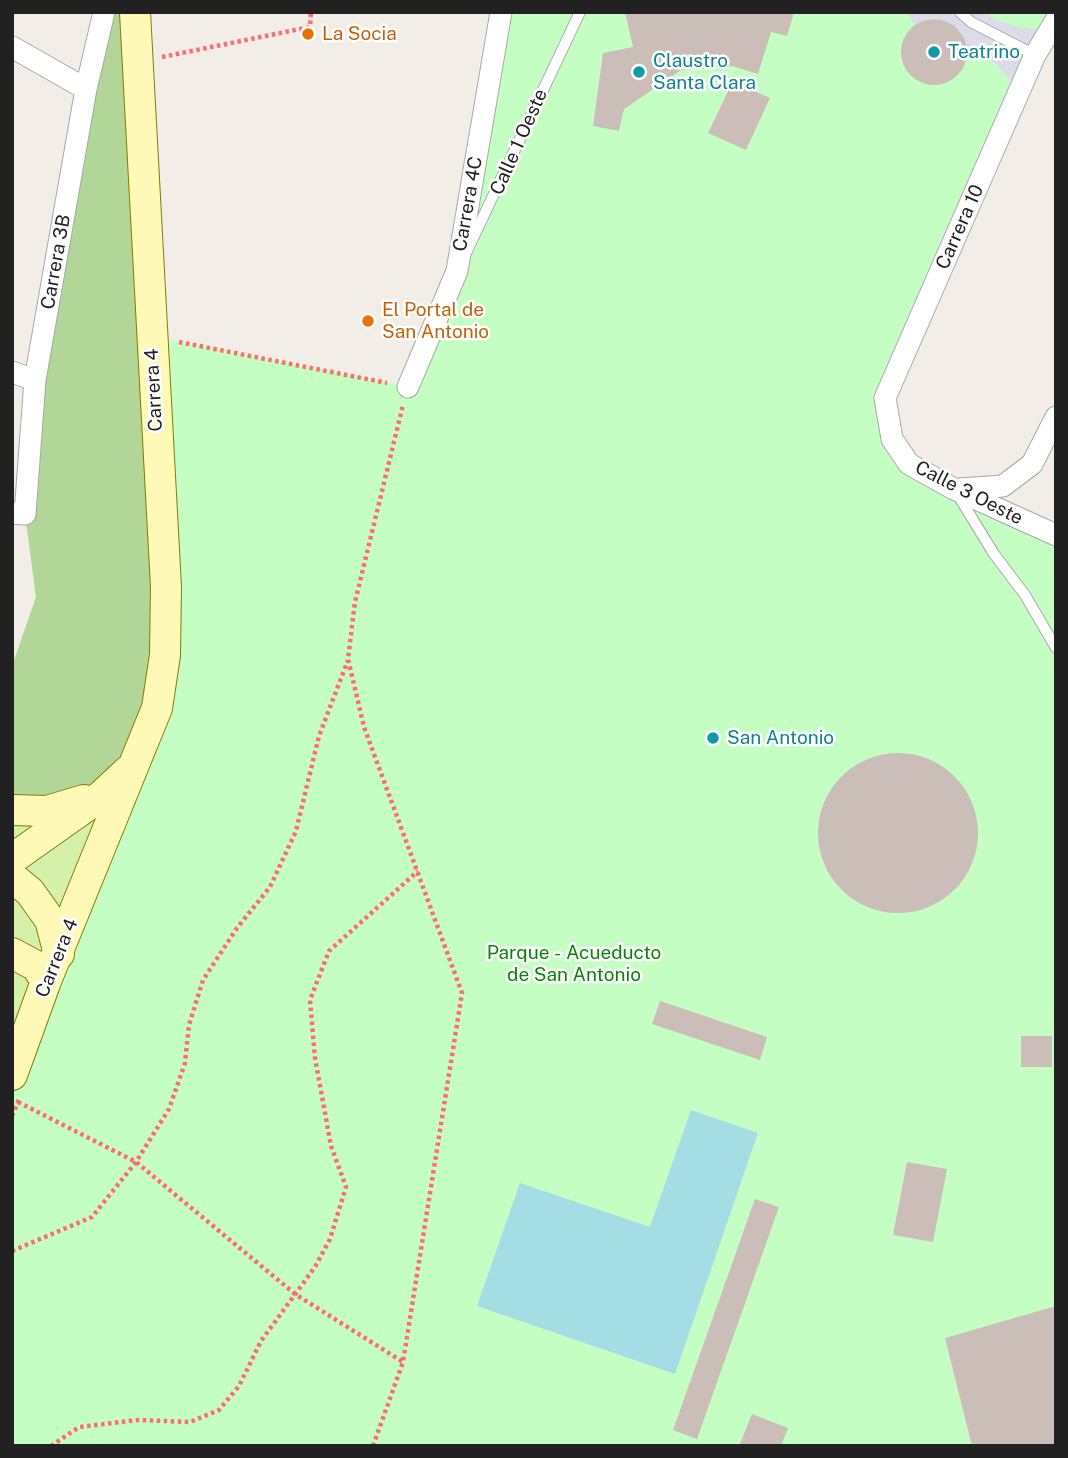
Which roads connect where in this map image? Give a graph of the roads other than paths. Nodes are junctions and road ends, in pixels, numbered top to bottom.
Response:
1 (104, 12) edge
2 (135, 12) edge
3 (501, 12) edge
4 (580, 12) edge
5 (960, 12) edge
6 (1056, 20) edge
7 (12, 47) edge
8 (1035, 55) junction
9 (86, 89) junction
10 (457, 271) junction
11 (12, 372) edge
12 (35, 380) junction
13 (408, 387) road end
14 (1056, 417) edge
15 (892, 439) joint
16 (954, 489) junction
17 (18, 513) edge
18 (1056, 535) edge
19 (1056, 648) edge
20 (136, 764) junction
21 (101, 796) junction
22 (12, 810) edge
23 (12, 859) edge
24 (12, 877) edge
25 (12, 954) edge
26 (52, 968) junction
27 (15, 1088) edge

1 - 9 street, Carrera 3B
2 - 20 main road, Carrera 4
3 - 10 street, Carrera 4C
4 - 10 lane, Calle 1 Oeste
5 - 8 lane
6 - 8 street, Carrera 10
7 - 9 street
8 - 15 street, Carrera 10
9 - 12 street, Carrera 3B
10 - 13 street, Carrera 4C
11 - 12 street
12 - 17 street, Carrera 3B
14 - 16 street
15 - 16 street, Calle 3 Oeste
16 - 18 street, Calle 3 Oeste
16 - 19 lane
20 - 21 main road, Carrera 4
20 - 26 main road, Carrera 4
21 - 22 main road
21 - 23 main road, Carrera 4
24 - 26 main road
25 - 26 main road
26 - 27 main road, Carrera 4

